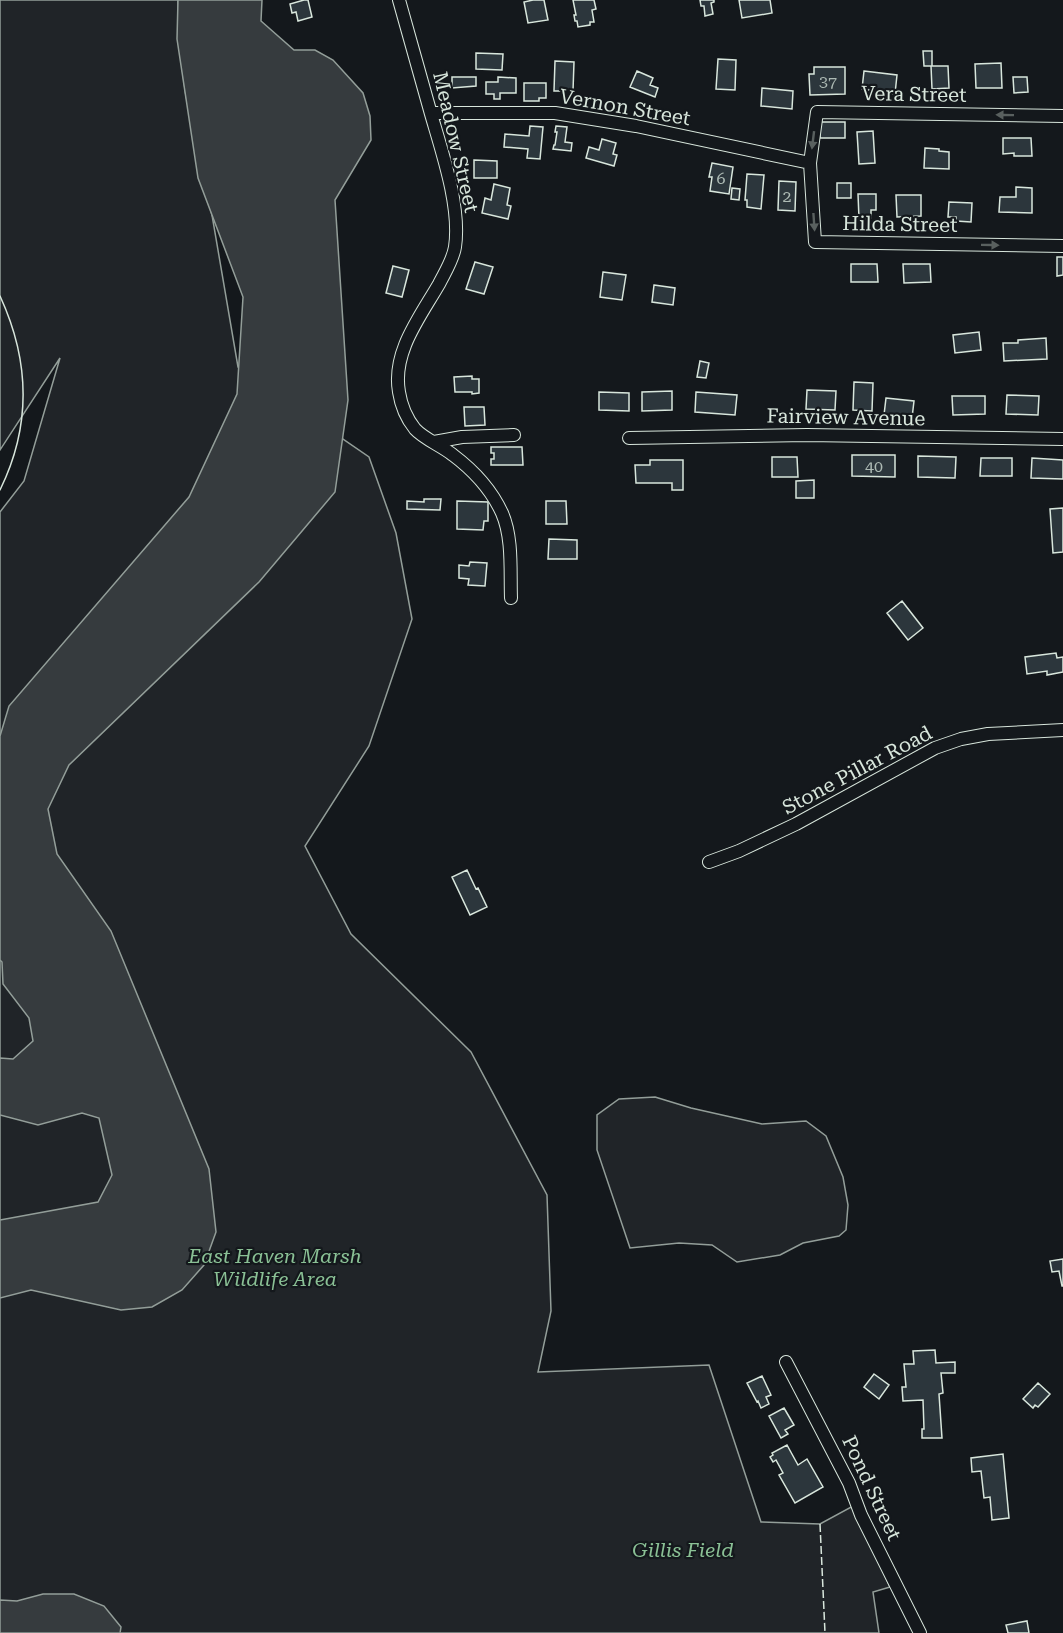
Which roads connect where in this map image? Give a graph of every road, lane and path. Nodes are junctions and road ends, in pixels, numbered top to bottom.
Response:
1 (399, 0) edge
2 (431, 113) junction
3 (1063, 116) edge
4 (810, 163) junction
5 (1063, 246) edge
6 (514, 435) dead end
7 (629, 438) dead end
8 (1063, 440) edge
9 (434, 442) junction
10 (511, 598) dead end
11 (1063, 730) edge
12 (710, 862) dead end
13 (786, 1362) dead end
14 (920, 1633) edge

1 - 2 street, Meadow Street
2 - 4 street, Vernon Street
2 - 9 street, Meadow Street
3 -> 4 street, Vera Street
4 -> 5 street, Hilda Street
6 - 9 street
7 - 8 street, Fairview Avenue
9 - 10 street, Meadow Street
11 - 12 street, Stone Pillar Road
13 - 14 street, Pond Street

